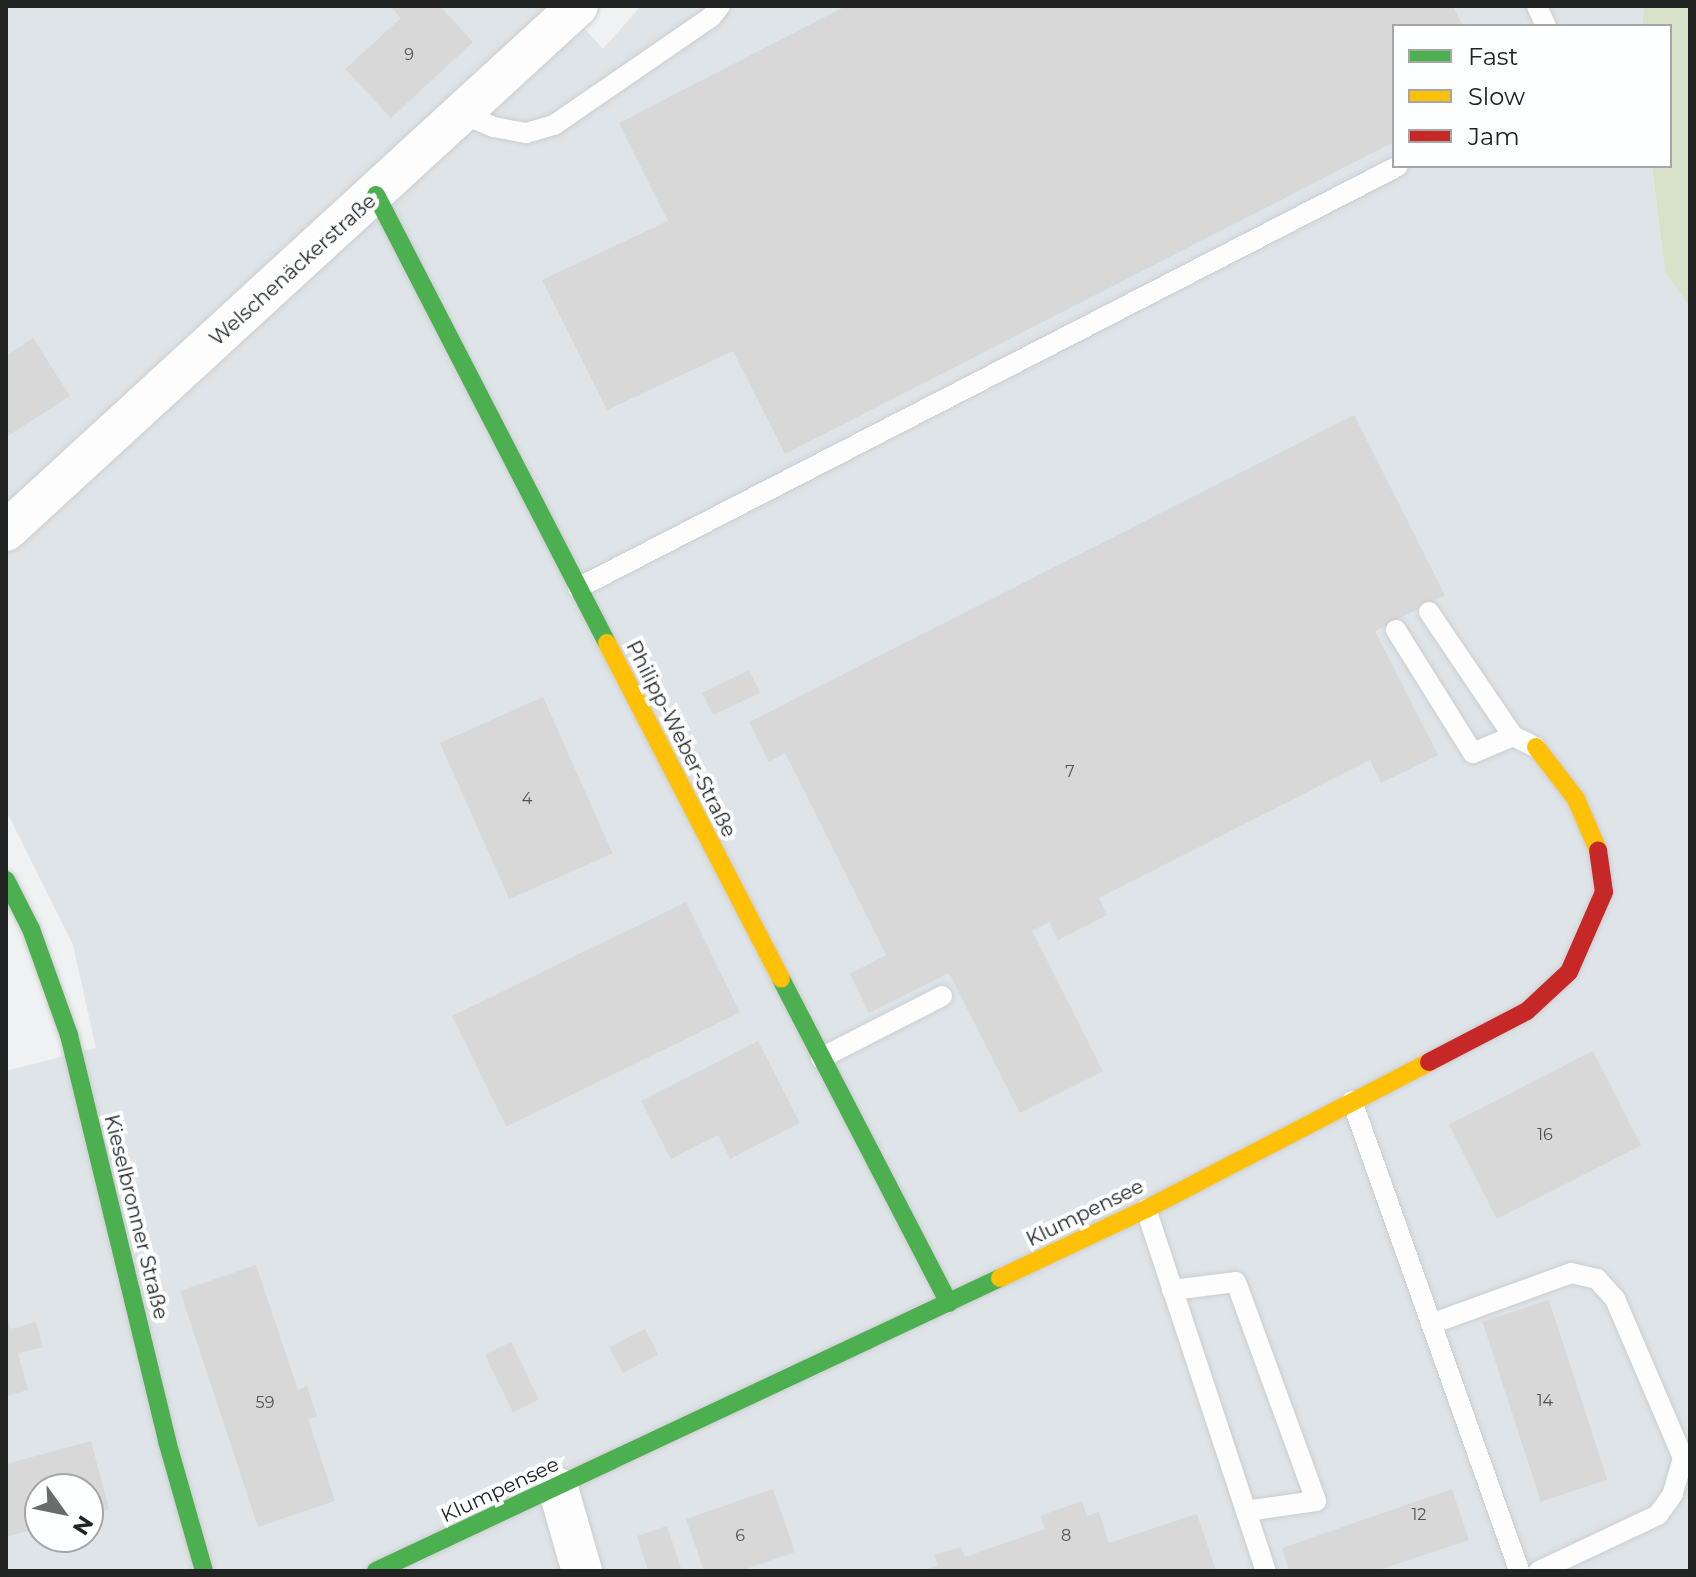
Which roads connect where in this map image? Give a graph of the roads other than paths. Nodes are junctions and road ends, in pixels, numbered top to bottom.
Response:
1 (578, 6) edge
2 (720, 6) edge
3 (463, 114) junction
4 (1394, 168) edge
5 (376, 195) junction
6 (6, 531) edge
7 (578, 588) junction
8 (1429, 612) dead end
9 (1396, 630) dead end
10 (1513, 736) junction
11 (1536, 747) joint
12 (6, 880) edge
13 (942, 996) dead end
14 (821, 1058) junction
15 (1352, 1101) junction
16 (1146, 1209) junction
17 (1172, 1290) junction
18 (949, 1303) junction
19 (1431, 1324) junction
20 (558, 1488) junction
21 (1246, 1511) junction
22 (204, 1571) edge
23 (376, 1571) edge
24 (582, 1571) edge
25 (1266, 1571) edge
26 (1519, 1571) edge
27 (1539, 1571) edge

1 - 3 street, Welschenäckerstraße
2 - 3 lane
3 - 5 street, Welschenäckerstraße
4 - 7 lane
5 - 6 street, Welschenäckerstraße
5 - 7 street, Philipp-Weber-Straße
7 - 14 street, Philipp-Weber-Straße
8 - 10 lane
9 - 10 lane
10 - 11 lane
11 - 15 street, Klumpensee
12 - 22 street, Kieselbronner Straße
13 - 14 lane
14 - 18 street, Philipp-Weber-Straße
15 - 16 street, Klumpensee
15 - 19 lane
16 - 17 lane
16 - 18 street, Klumpensee
17 - 21 lane
17 - 21 lane
18 - 20 street, Klumpensee
19 - 26 lane
19 - 27 lane
20 - 23 street, Klumpensee
20 - 24 street
21 - 25 lane

